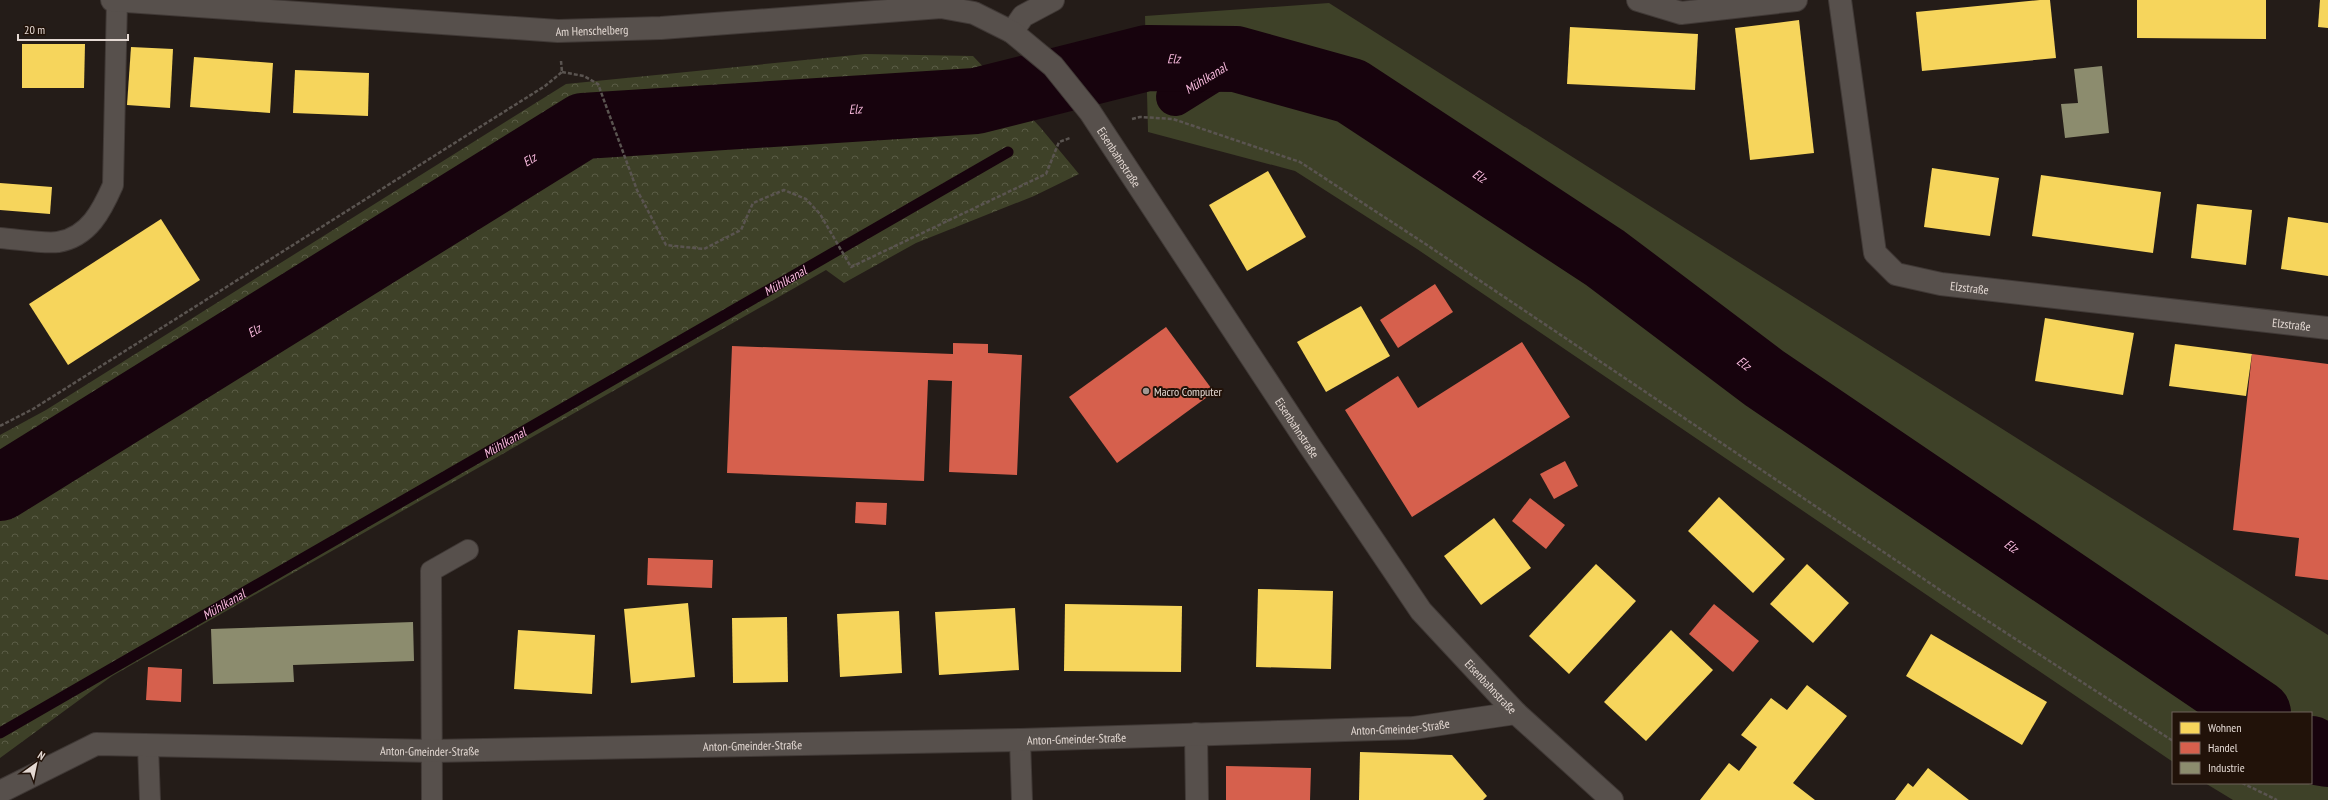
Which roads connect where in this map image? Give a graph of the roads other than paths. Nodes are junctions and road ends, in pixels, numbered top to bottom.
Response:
1 (112, 0) edge
2 (117, 0) edge
3 (1053, 0) edge
4 (1638, 0) edge
5 (1796, 0) edge
6 (1840, 0) edge
7 (1012, 32) junction
8 (0, 238) edge
9 (2328, 328) edge
10 (468, 550) dead end
11 (1516, 713) junction
12 (1196, 734) junction
13 (1020, 740) junction
14 (148, 746) junction
15 (432, 751) junction
16 (0, 792) edge
17 (150, 800) edge
18 (432, 800) edge
19 (1022, 800) edge
20 (1197, 800) edge
21 (1612, 800) edge

1 - 2 street, Am Henschelberg
2 - 7 street, Am Henschelberg
2 - 8 lane
3 - 7 street
4 - 5 street
6 - 9 street, Elzstraße
7 - 11 street, Eisenbahnstraße
10 - 15 lane
11 - 12 street, Anton-Gmeinder-Straße
11 - 21 street, Eisenbahnstraße
12 - 13 street, Anton-Gmeinder-Straße
12 - 20 street
13 - 15 street, Anton-Gmeinder-Straße
13 - 19 lane
14 - 15 street, Anton-Gmeinder-Straße
14 - 16 street, Anton-Gmeinder-Straße
14 - 17 lane
15 - 18 lane

